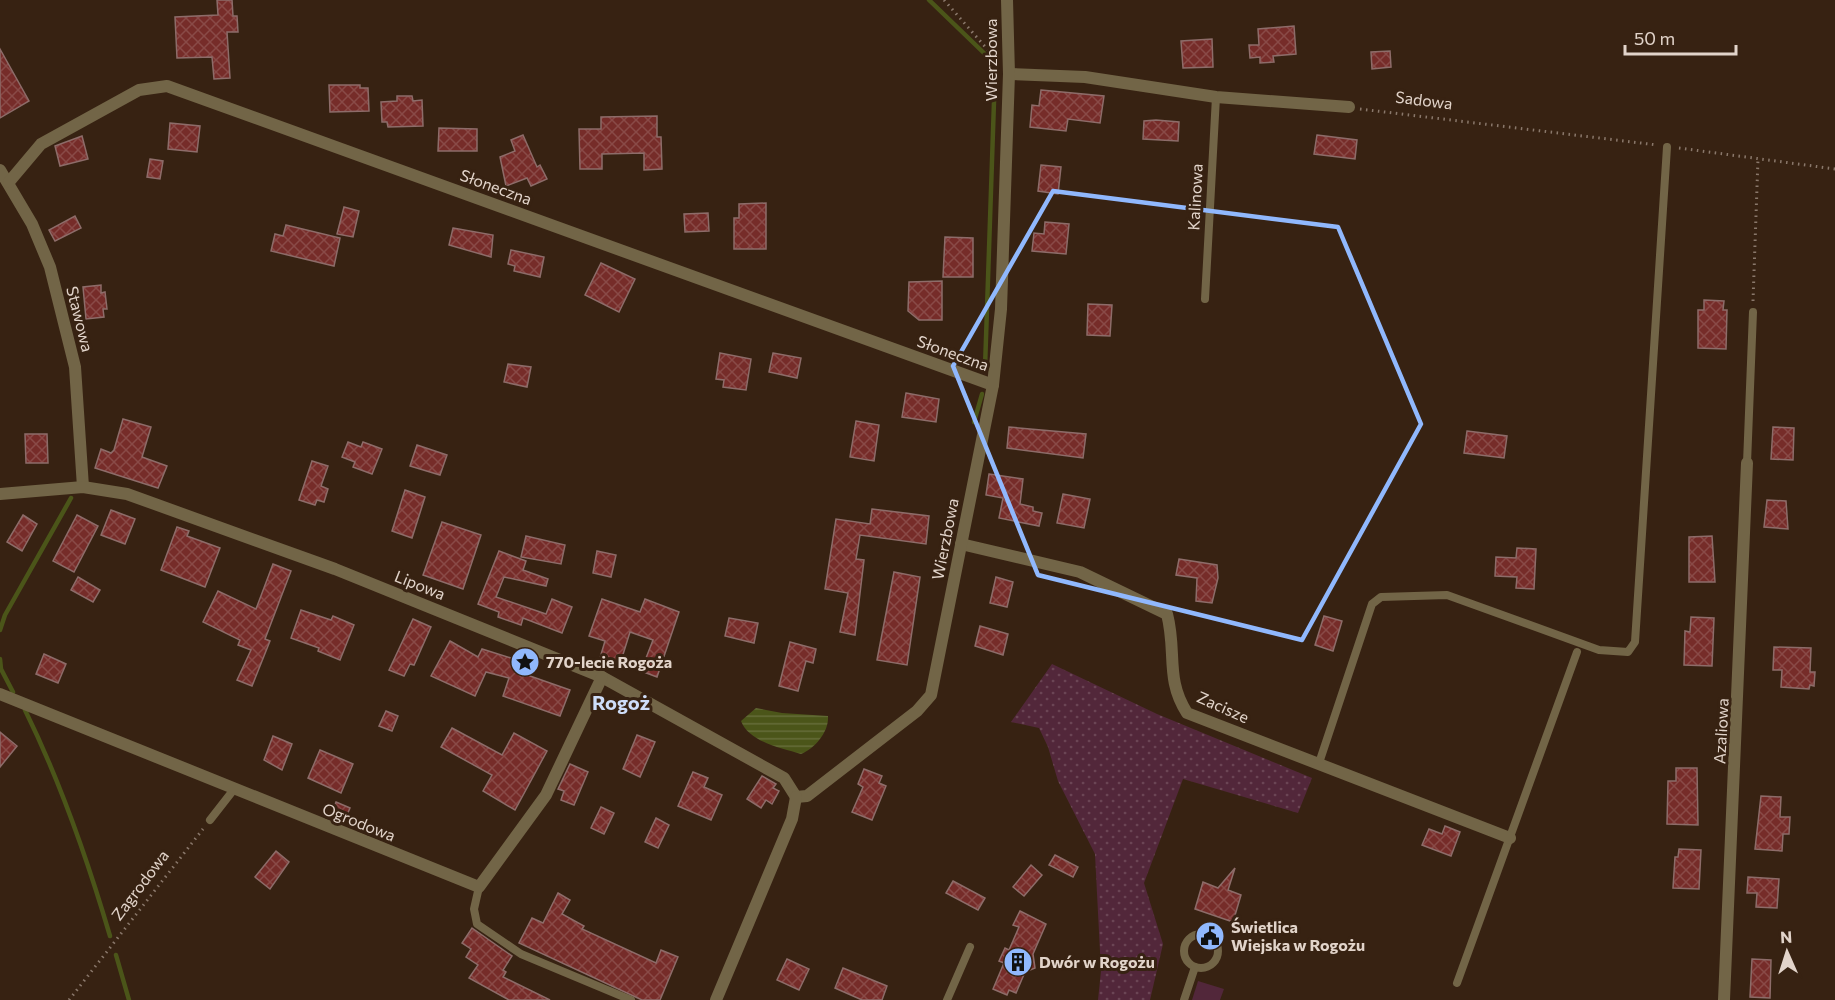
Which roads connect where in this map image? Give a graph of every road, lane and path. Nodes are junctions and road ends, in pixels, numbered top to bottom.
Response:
1 (944, 0) edge
2 (1007, 0) edge
3 (1009, 74) junction
4 (1216, 97) junction
5 (1349, 108) joint
6 (1667, 147) junction
7 (1758, 159) junction
8 (1835, 169) edge
9 (0, 170) edge
10 (9, 182) junction
11 (1205, 298) dead end
12 (1753, 312) joint
13 (993, 385) junction
14 (1748, 463) joint
15 (83, 488) junction
16 (0, 494) edge
17 (961, 544) junction
18 (1577, 652) dead end
19 (602, 677) junction
20 (0, 694) edge
21 (1320, 763) junction
22 (235, 788) junction
23 (795, 797) junction
24 (210, 820) joint
25 (1510, 838) junction
26 (479, 887) junction
27 (970, 947) dead end
28 (1195, 967) junction
29 (1457, 983) dead end
30 (69, 1000) edge
31 (631, 1000) edge
32 (716, 1000) edge
33 (947, 1000) edge
34 (1184, 1000) edge
35 (1724, 1000) edge

1 - 3 path
2 - 3 street, Wierzbowa
3 - 4 street
3 - 13 street, Wierzbowa
4 - 5 street
4 - 11 lane, Kalinowa
5 - 6 path, Sadowa
6 - 7 path, Sadowa
6 - 21 lane
7 - 8 path, Sadowa
7 - 12 path
9 - 10 street, Stawowa
10 - 13 street, Słoneczna
10 - 15 street, Stawowa
12 - 14 lane
13 - 17 street, Wierzbowa
14 - 35 street, Azaliowa
15 - 16 street, Lipowa
15 - 19 street, Lipowa
17 - 21 street, Zacisze
17 - 23 street, Wierzbowa
18 - 25 lane
19 - 23 street, Lipowa
19 - 26 street
20 - 22 street, Ogrodowa
21 - 25 street, Zacisze
22 - 24 lane
22 - 26 street, Ogrodowa
23 - 32 street
24 - 30 path, Zagrodowa
25 - 29 lane
26 - 31 lane
27 - 33 lane
28 - 28 lane
28 - 34 lane

